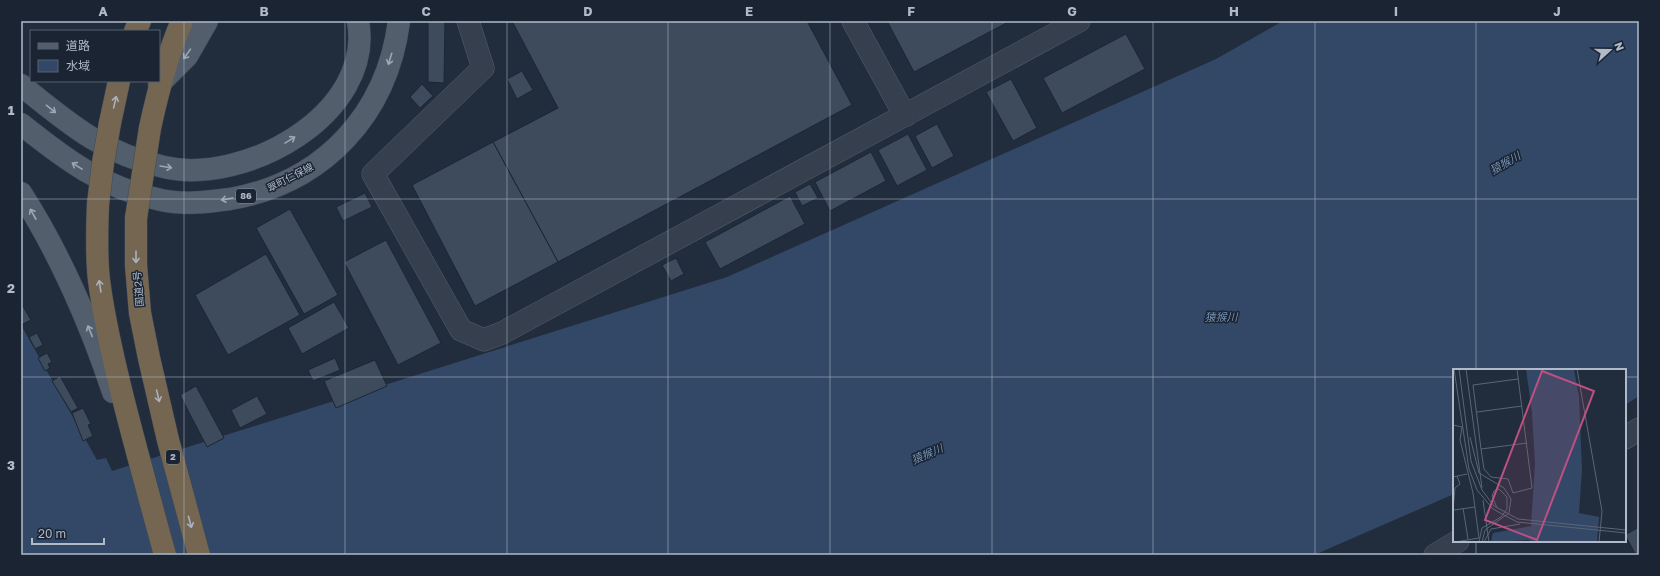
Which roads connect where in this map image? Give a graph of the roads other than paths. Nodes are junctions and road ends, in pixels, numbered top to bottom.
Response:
1 (182, 21) edge
2 (207, 21) edge
3 (358, 21) edge
4 (399, 21) edge
5 (468, 21) edge
6 (853, 21) edge
7 (1079, 21) edge
8 (160, 81) edge
9 (119, 82) edge
10 (159, 84) joint
11 (21, 85) edge
12 (905, 116) junction
13 (21, 124) edge
14 (21, 193) edge
15 (110, 366) junction
16 (1639, 429) edge
17 (1626, 437) edge
18 (1456, 542) edge
19 (163, 549) edge
20 (200, 555) edge
21 (1435, 555) edge

1 - 8 highway, 国道2号 / 2
2 -> 10 main road
11 -> 3 main road
4 -> 13 main road, 翠町仁保線 / 86
5 - 12 lane
6 - 12 lane
7 - 12 lane
15 -> 9 highway, bridge
10 -> 20 highway, 国道2号 / 2, bridge
15 -> 14 main road
15 - 19 highway
16 - 17 lane
18 - 21 lane

